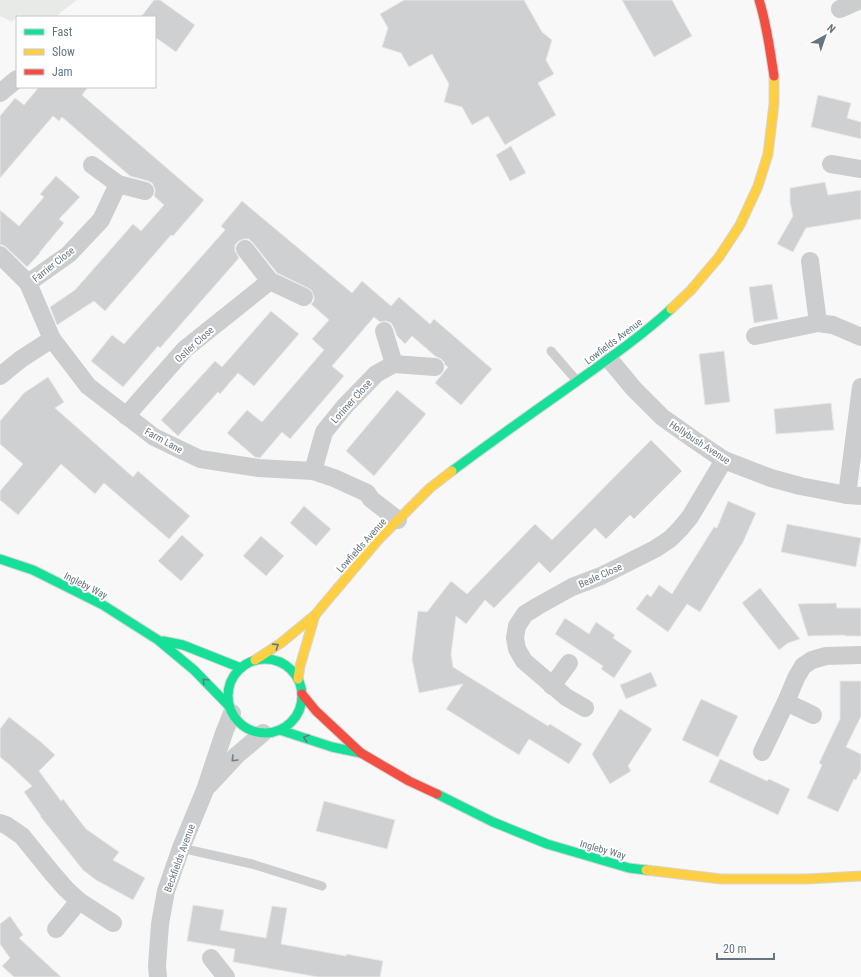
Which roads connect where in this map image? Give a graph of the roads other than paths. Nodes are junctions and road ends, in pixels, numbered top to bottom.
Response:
1 (759, 0) edge
2 (860, 0) edge
3 (840, 9) dead end
4 (16, 80) edge
5 (0, 93) edge
6 (831, 164) dead end
7 (92, 165) dead end
8 (861, 169) edge
9 (118, 184) junction
10 (145, 191) dead end
11 (244, 249) dead end
12 (0, 255) edge
13 (810, 261) dead end
14 (270, 281) junction
15 (28, 283) junction
16 (304, 297) dead end
17 (818, 323) junction
18 (384, 331) dead end
19 (754, 336) dead end
20 (861, 337) edge
21 (52, 339) junction
22 (551, 351) dead end
23 (609, 359) junction
24 (394, 364) junction
25 (435, 367) dead end
26 (0, 376) edge
27 (577, 381) junction
28 (861, 387) edge
29 (126, 416) junction
30 (724, 460) junction
31 (313, 471) junction
32 (854, 496) edge
33 (398, 520) junction
34 (0, 559) edge
35 (315, 615) junction
36 (158, 640) junction
37 (861, 655) edge
38 (255, 660) junction
39 (569, 662) dead end
40 (241, 668) junction
41 (298, 679) junction
42 (552, 686) junction
43 (302, 694) junction
44 (786, 702) junction
45 (585, 708) dead end
46 (231, 710) junction
47 (813, 715) dead end
48 (272, 731) junction
49 (762, 752) dead end
50 (361, 753) junction
51 (205, 790) junction
52 (0, 823) edge
53 (181, 848) junction
54 (861, 876) edge
55 (322, 886) dead end
56 (79, 901) junction
57 (113, 923) dead end
58 (56, 929) dead end
59 (211, 958) dead end
60 (158, 977) edge
61 (226, 977) edge

1 - 23 street, Lowfields Avenue
2 - 3 street
4 - 5 street
6 - 8 street
7 - 9 street
9 - 10 street
9 - 15 street, Farrier Close
11 - 14 street
12 - 15 street, Farm Lane
13 - 17 street
14 - 16 street
14 - 29 street, Ostler Close
15 - 21 street, Farm Lane
17 - 19 street
17 - 20 street
18 - 24 street
21 - 26 street
21 - 29 street, Farm Lane
22 - 27 lane
23 - 27 street, Lowfields Avenue
23 - 30 street, Hollybush Avenue
24 - 25 street
24 - 31 street, Lorimer Close
27 - 33 street, Lowfields Avenue
28 - 32 street
29 - 31 street, Farm Lane
30 - 32 street, Hollybush Avenue
30 - 42 street, Beale Close
31 - 33 street, Farm Lane
33 - 35 street, Lowfields Avenue
34 - 36 street, Ingleby Way
38 -> 35 street, Lowfields Avenue
35 - 41 street, Lowfields Avenue
36 - 40 street, Ingleby Way
46 -> 36 street, Ingleby Way
37 - 44 street
38 - 40 street
38 - 41 street
39 - 42 street
40 - 46 street
41 - 43 street
42 - 45 street, Beale Close
43 - 48 street
43 - 50 street, Ingleby Way
44 - 47 street
44 - 49 street
46 - 48 street
46 - 51 street, Beckfields Avenue
50 -> 48 street, Ingleby Way
48 -> 51 street, Beckfields Avenue
50 - 54 street, Ingleby Way
51 - 53 street, Beckfields Avenue
52 - 56 street
53 - 55 lane
53 - 60 street, Beckfields Avenue
56 - 57 street
56 - 58 street
59 - 61 street

